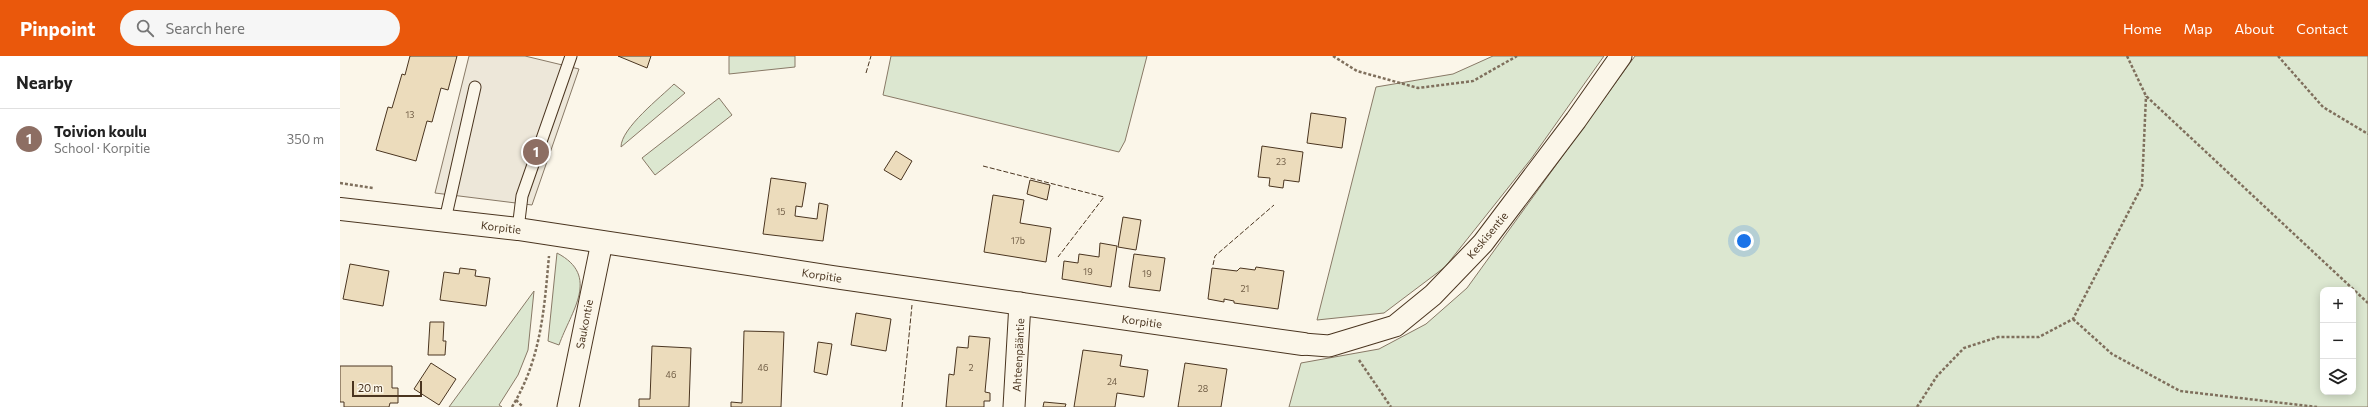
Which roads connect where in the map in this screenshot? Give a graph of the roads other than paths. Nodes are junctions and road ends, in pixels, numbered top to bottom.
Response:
1 (571, 56) edge
2 (1621, 56) edge
3 (475, 87) dead end
4 (340, 209) edge
5 (445, 220) junction
6 (518, 229) junction
7 (602, 242) junction
8 (1020, 303) junction
9 (1303, 344) joint
10 (568, 407) edge
11 (1014, 407) edge

1 - 6 lane
2 - 9 street, Keskisentie
3 - 5 lane
4 - 5 street, Korpitie
5 - 6 street, Korpitie
6 - 7 street, Korpitie
7 - 8 street, Korpitie
7 - 10 street, Saukontie
8 - 9 street, Korpitie
8 - 11 street, Ahteenpääntie

